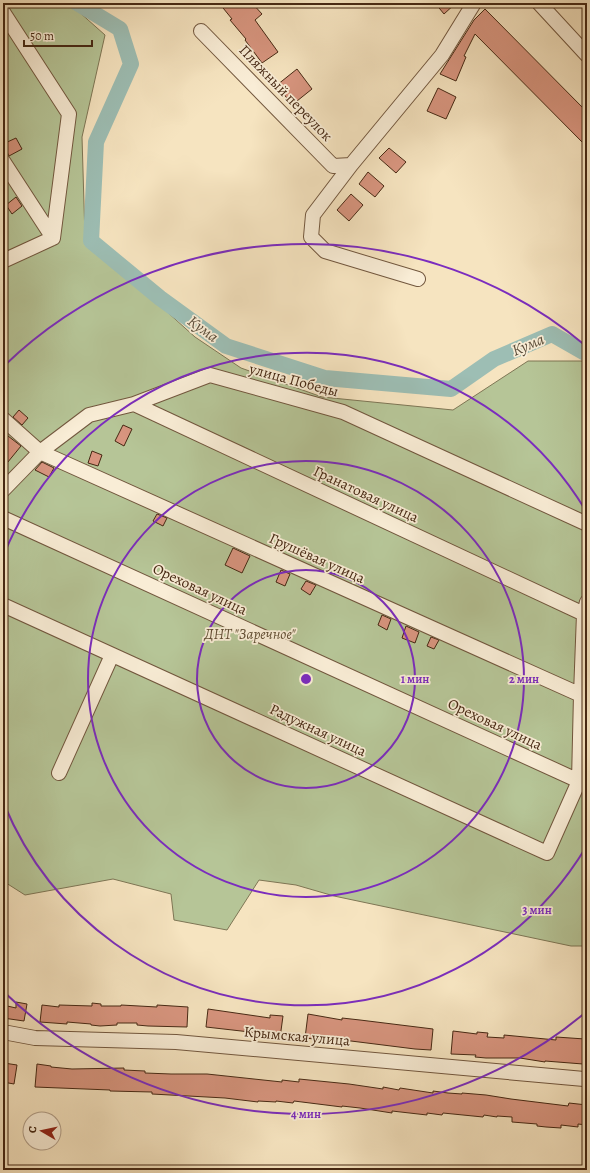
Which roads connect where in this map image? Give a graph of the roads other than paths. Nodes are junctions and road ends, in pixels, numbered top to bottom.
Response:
1 (474, 3) edge
2 (539, 3) edge
3 (3, 12) edge
4 (201, 31) dead end
5 (587, 55) edge
6 (3, 161) edge
7 (351, 165) junction
8 (53, 238) junction
9 (3, 261) edge
10 (418, 278) dead end
11 (134, 404) junction
12 (3, 419) edge
13 (40, 452) junction
14 (3, 490) edge
15 (3, 518) edge
16 (587, 524) edge
17 (3, 605) edge
18 (586, 608) edge
19 (112, 655) junction
20 (580, 695) junction
21 (59, 772) dead end
22 (579, 781) junction
23 (3, 1032) edge
24 (587, 1078) edge

1 - 7 street
2 - 5 street
3 - 8 street
4 - 7 street, Пляжный переулок
6 - 8 street
7 - 10 street
8 - 9 street
11 - 13 street, улица Победы
11 - 16 street, улица Победы
11 - 18 street, Гранатовая улица
12 - 13 street, Грушёвая улица
13 - 14 street, улица Победы
13 - 20 street, Грушёвая улица
15 - 22 street, Ореховая улица
17 - 19 street, Радужная улица
18 - 20 street
19 - 21 street
19 - 22 street, Радужная улица
20 - 22 street
23 - 24 street, Крымская улица

